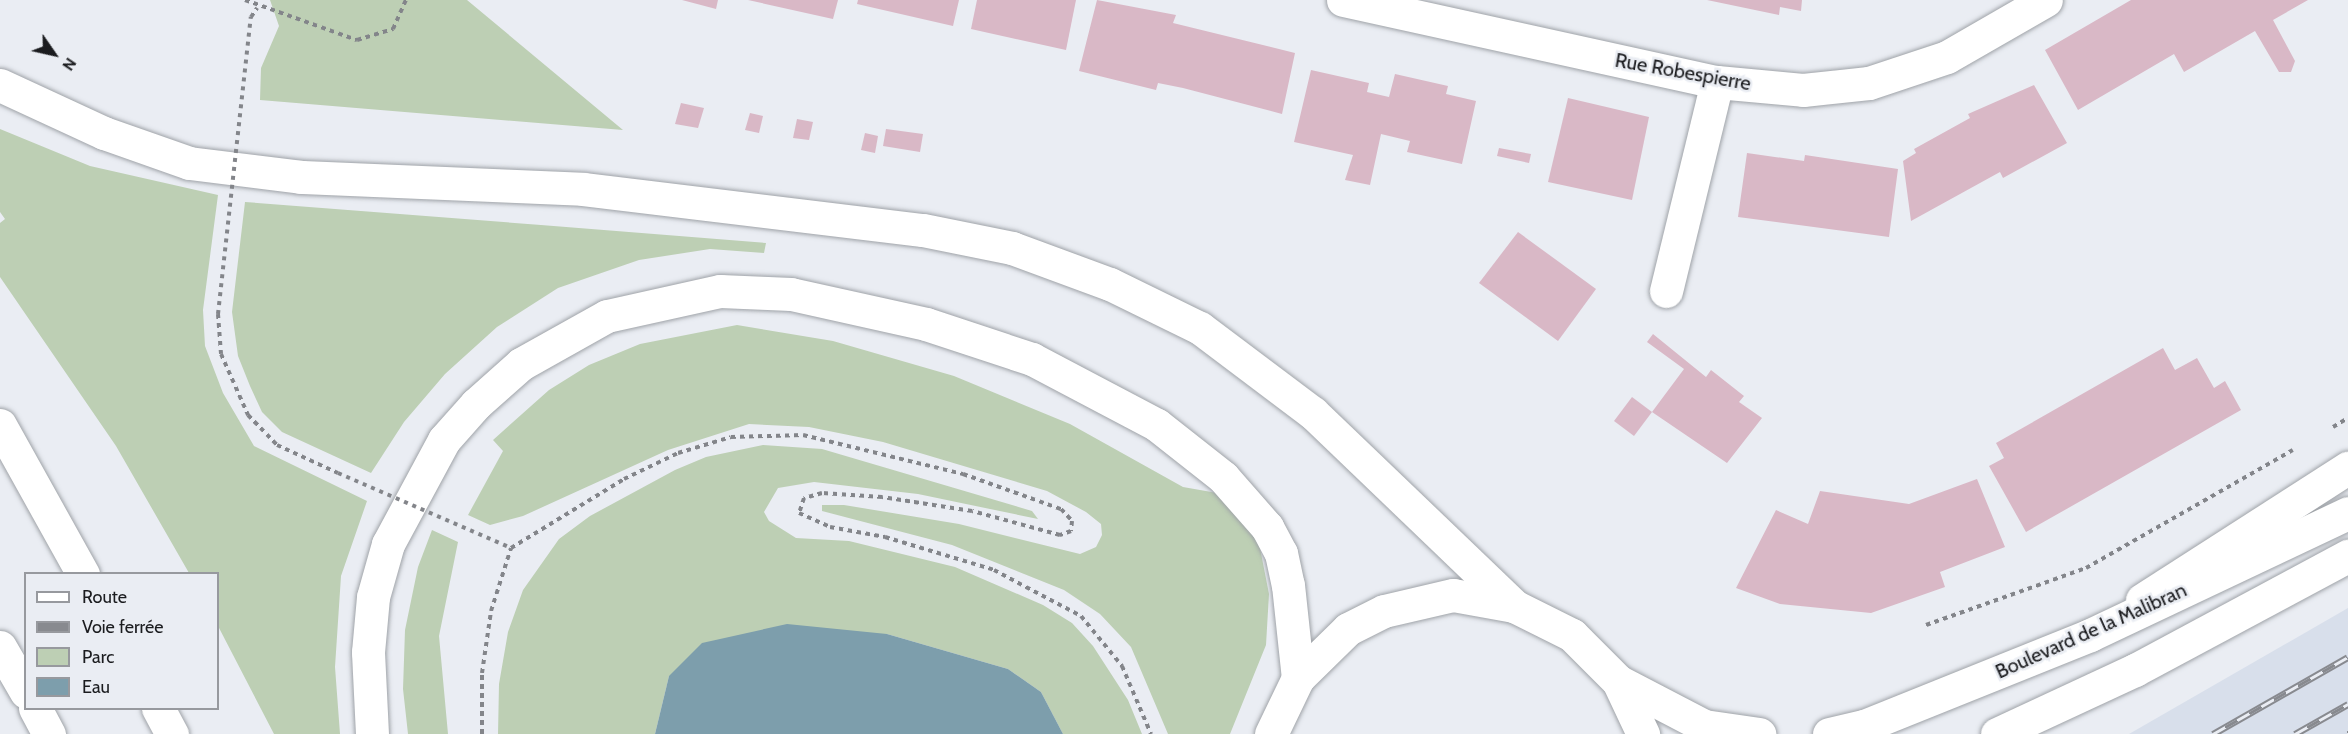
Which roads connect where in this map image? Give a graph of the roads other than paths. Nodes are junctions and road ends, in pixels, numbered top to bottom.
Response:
1 (1343, 0) edge
2 (2046, 0) edge
3 (1717, 82) junction
4 (0, 85) edge
5 (1666, 291) dead end
6 (0, 425) edge
7 (2348, 468) edge
8 (2348, 513) edge
9 (2348, 556) edge
10 (82, 572) edge
11 (1514, 606) junction
12 (2090, 635) junction
13 (0, 647) edge
14 (1298, 678) junction
15 (1618, 681) junction
16 (24, 689) edge
17 (36, 710) edge
18 (159, 710) edge
19 (49, 734) edge
20 (172, 734) edge
21 (372, 734) edge
22 (1271, 734) edge
23 (1643, 734) edge
24 (1759, 734) edge
25 (1828, 734) edge
26 (1997, 734) edge

1 - 3 main road, Rue Robespierre
2 - 3 main road, Rue Robespierre
3 - 5 main road
4 - 11 main road
6 - 10 main road
7 - 12 main road
8 - 12 main road, Boulevard de la Malibran
9 - 26 main road
11 - 14 main road
11 - 15 main road
12 - 25 main road, Boulevard de la Malibran
13 - 16 main road
14 - 21 main road
14 - 22 main road
15 - 23 main road
15 - 24 main road
17 - 19 main road
18 - 20 main road

